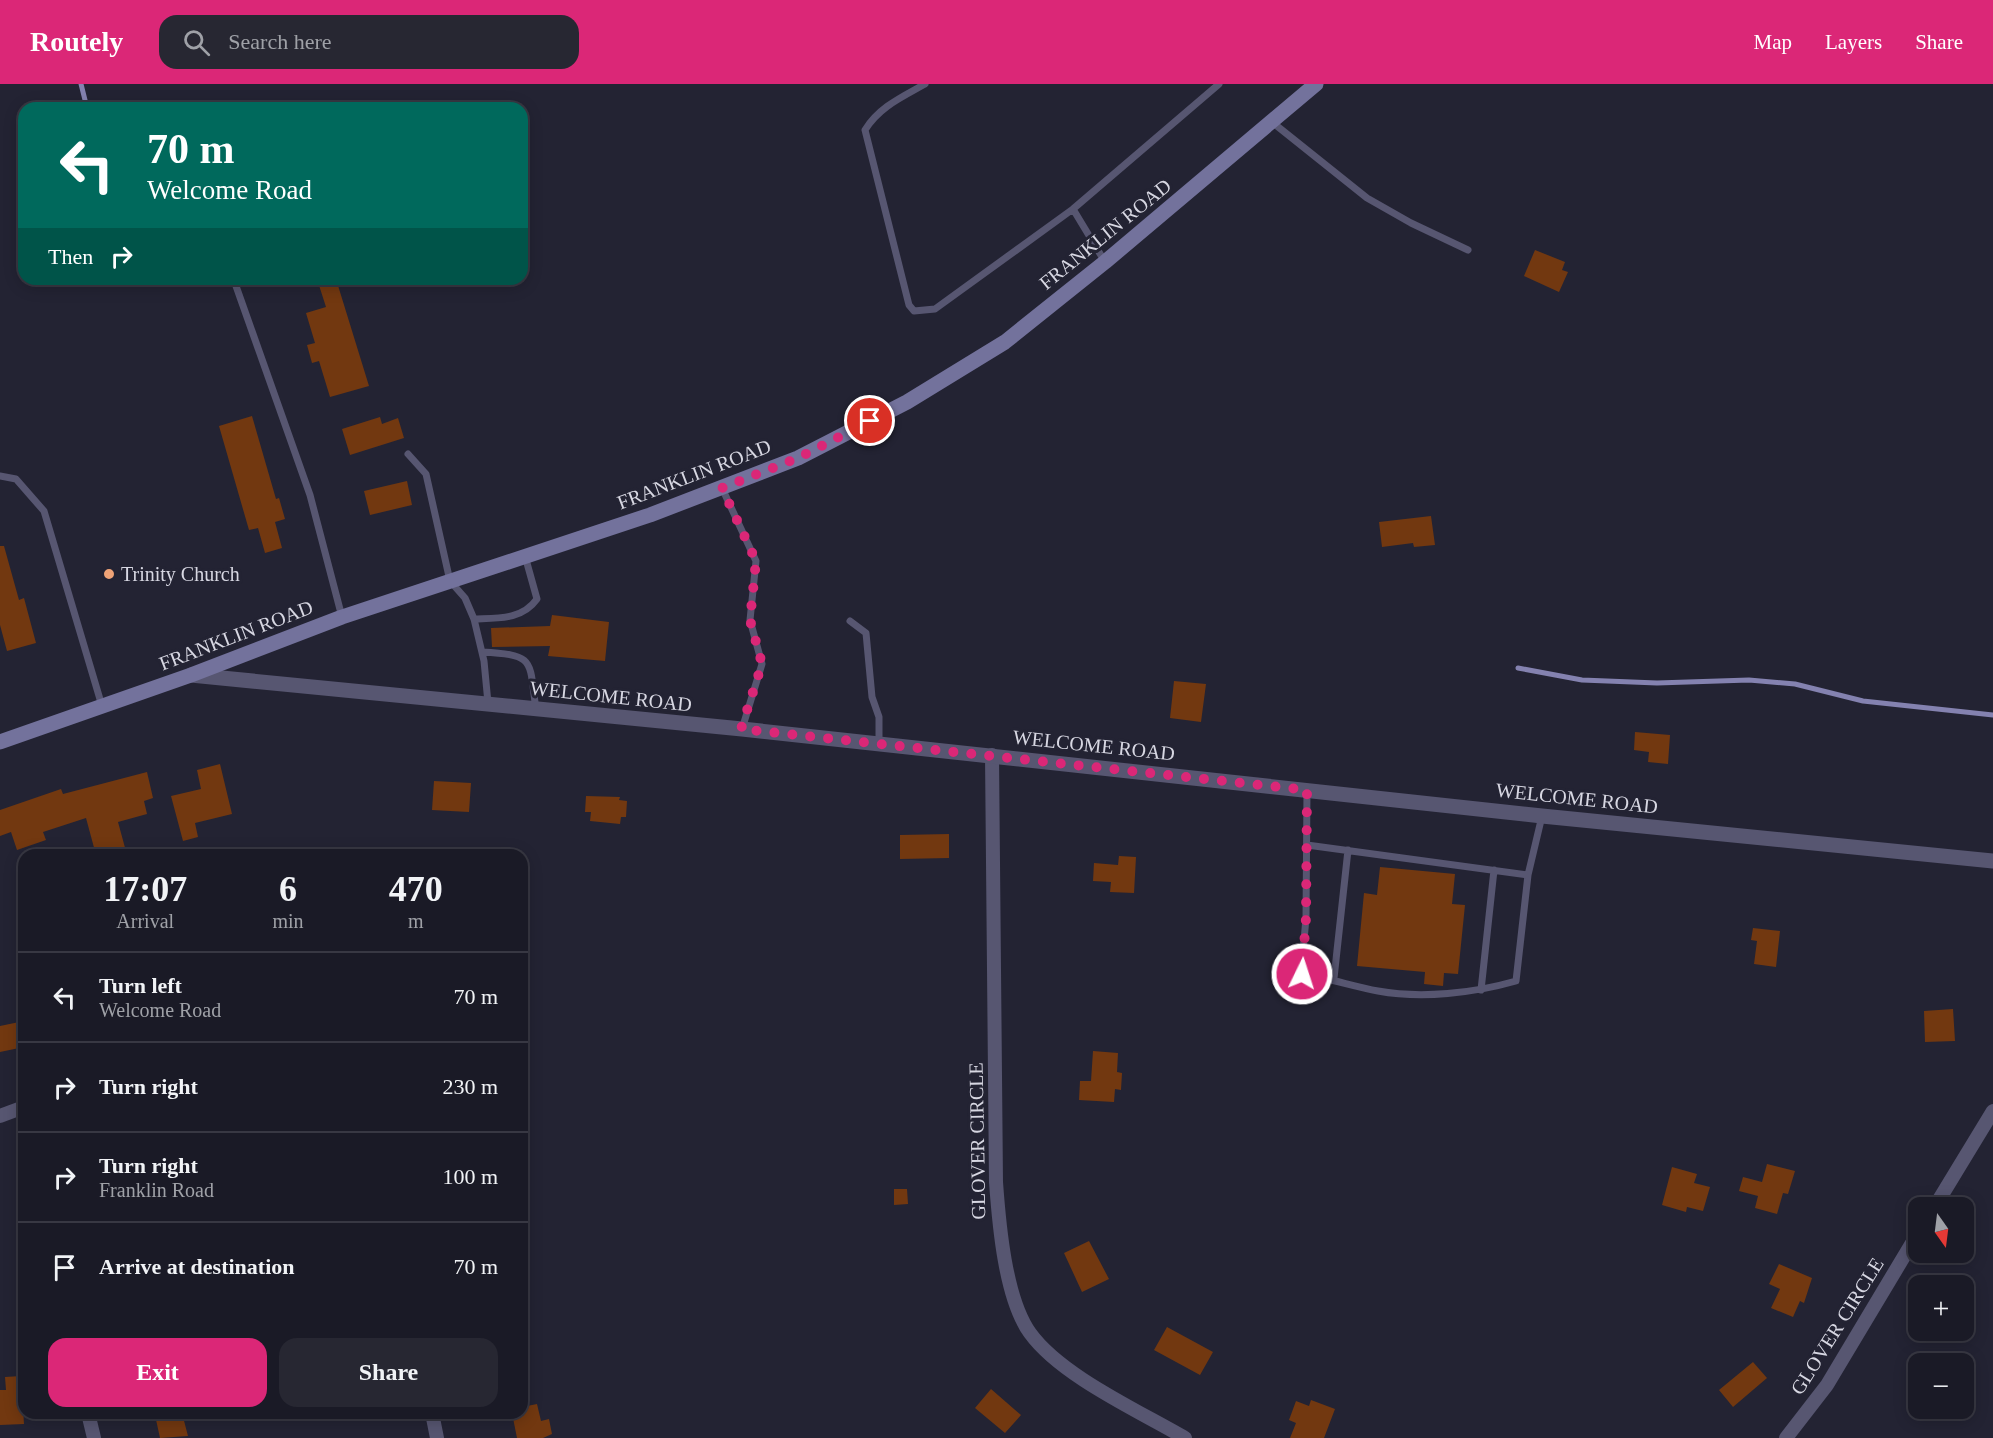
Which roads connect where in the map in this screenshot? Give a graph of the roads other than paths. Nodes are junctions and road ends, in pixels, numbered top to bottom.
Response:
1 (925, 84) edge
2 (1219, 84) edge
3 (1316, 84) edge
4 (1272, 122) junction
5 (1072, 209) junction
6 (1468, 250) dead end
7 (1105, 262) junction
8 (236, 286) dead end
9 (408, 454) dead end
10 (0, 476) edge
11 (722, 488) junction
12 (525, 556) junction
13 (450, 580) junction
14 (342, 617) junction
15 (474, 619) junction
16 (850, 621) dead end
17 (482, 652) junction
18 (190, 675) junction
19 (488, 705) junction
20 (102, 706) junction
21 (536, 710) junction
22 (741, 729) junction
23 (0, 742) edge
24 (879, 744) junction
25 (992, 755) junction
26 (1307, 790) junction
27 (1542, 816) junction
28 (1307, 845) junction
29 (1348, 850) junction
30 (1993, 861) edge
31 (1494, 870) junction
32 (1528, 874) junction
33 (1334, 978) junction
34 (1481, 990) junction
35 (18, 1110) edge
36 (1993, 1111) edge
37 (0, 1116) edge
38 (1941, 1197) edge
39 (1908, 1250) edge
40 (89, 1419) edge
41 (433, 1419) edge
42 (94, 1438) edge
43 (437, 1438) edge
44 (1185, 1438) edge
45 (1786, 1438) edge

1 - 5 lane
2 - 5 lane
3 - 4 main road, FRANKLIN ROAD
4 - 6 lane
4 - 7 main road, FRANKLIN ROAD
5 - 7 lane
7 - 11 main road, FRANKLIN ROAD
8 - 14 lane
9 - 13 lane
10 - 20 lane
11 - 12 main road, FRANKLIN ROAD
11 - 22 lane
12 - 13 main road, FRANKLIN ROAD
12 - 15 lane
13 - 14 main road, FRANKLIN ROAD
13 - 15 lane
14 - 18 main road, FRANKLIN ROAD
15 - 17 lane
16 - 24 lane
17 - 19 lane
17 - 21 lane
18 - 19 street, WELCOME ROAD
18 - 20 main road, FRANKLIN ROAD
19 - 21 street, WELCOME ROAD
20 - 23 main road, FRANKLIN ROAD
21 - 22 street, WELCOME ROAD
22 - 24 street, WELCOME ROAD
24 - 25 street, WELCOME ROAD
25 - 26 street, WELCOME ROAD
25 - 44 street, GLOVER CIRCLE
26 - 27 street, WELCOME ROAD
26 - 28 lane
27 - 30 street, WELCOME ROAD
27 - 32 lane
28 - 29 lane
28 - 33 lane
29 - 31 lane
29 - 33 lane
31 - 32 lane
31 - 34 lane
32 - 34 lane
33 - 34 lane
35 - 37 street
36 - 38 street
39 - 45 street, GLOVER CIRCLE
40 - 42 street
41 - 43 street

